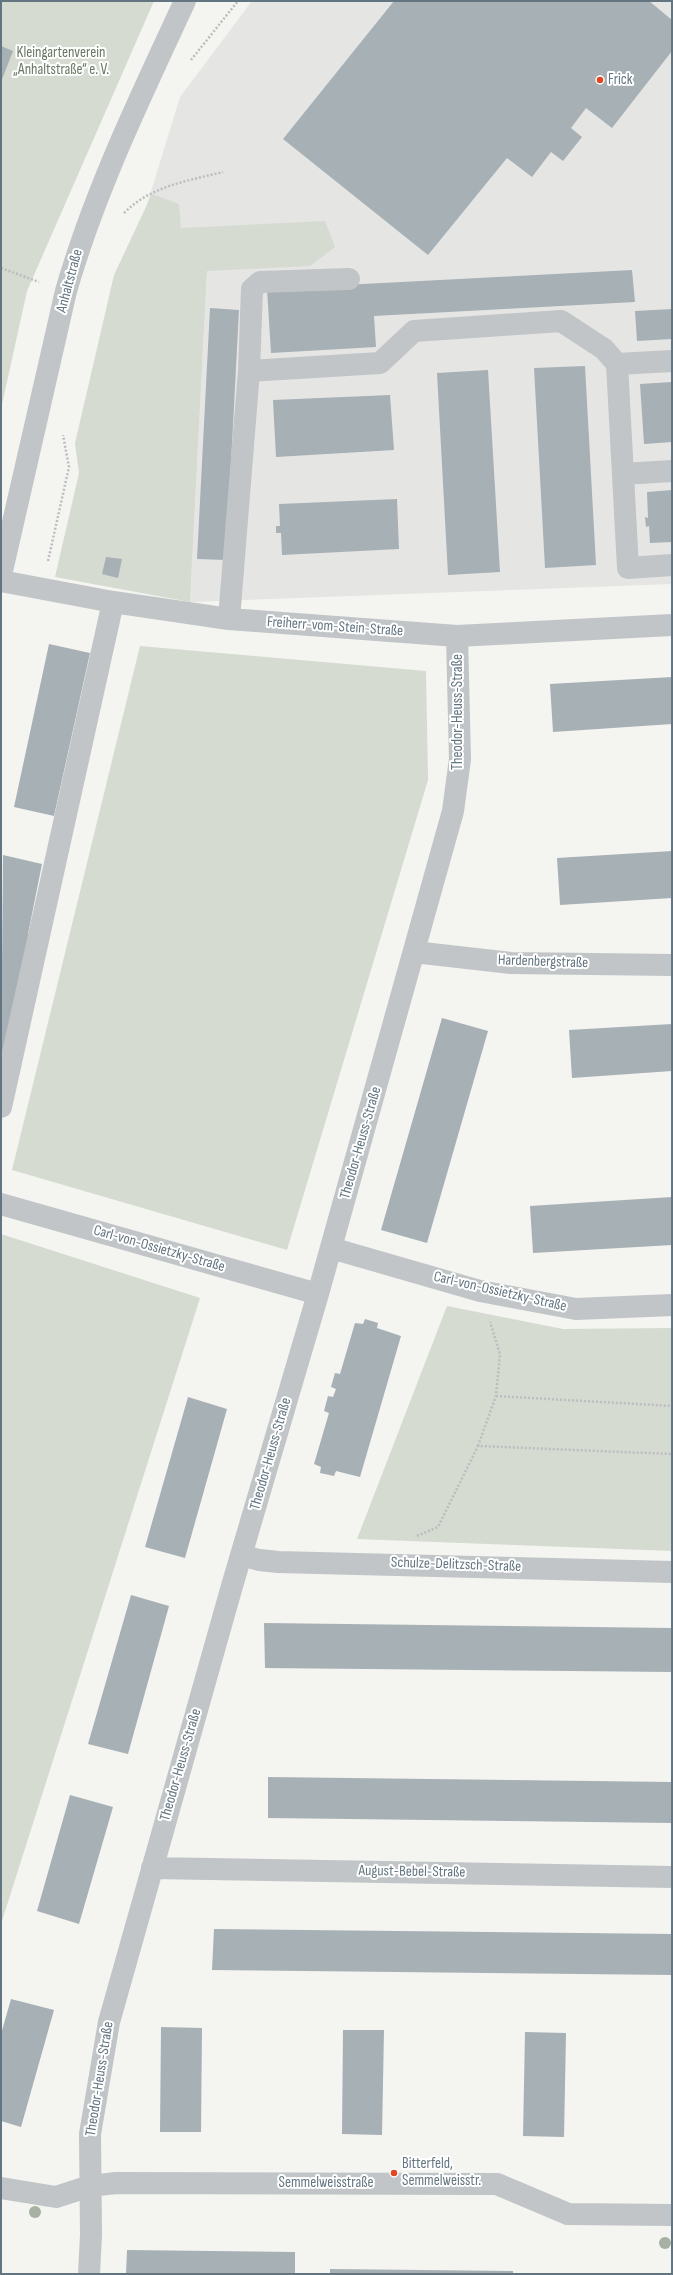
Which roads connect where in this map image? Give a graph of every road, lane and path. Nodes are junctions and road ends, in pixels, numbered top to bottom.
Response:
1 (185, 1) edge
2 (223, 172) dead end
3 (118, 218) dead end
4 (1, 268) edge
5 (349, 279) dead end
6 (66, 291) junction
7 (672, 361) edge
8 (617, 364) junction
9 (249, 371) junction
10 (63, 434) dead end
11 (672, 471) edge
12 (623, 474) junction
13 (672, 565) edge
14 (1, 575) edge
15 (1, 580) edge
16 (41, 590) junction
17 (113, 602) junction
18 (229, 619) junction
19 (672, 626) edge
20 (458, 636) junction
21 (414, 952) junction
22 (672, 965) edge
23 (1, 1107) edge
24 (1, 1204) edge
25 (331, 1248) junction
26 (480, 1291) junction
27 (318, 1294) junction
28 (672, 1305) edge
29 (496, 1396) junction
30 (672, 1406) edge
31 (478, 1446) junction
32 (672, 1454) edge
33 (410, 1540) dead end
34 (241, 1555) junction
35 (672, 1572) edge
36 (152, 1868) junction
37 (672, 1877) edge
38 (90, 2186) junction
39 (1, 2188) edge
40 (672, 2215) edge
41 (89, 2274) edge

1 - 6 street, Anhaltstraße
2 - 3 path
4 - 6 path
5 - 9 street
6 - 14 street, Anhaltstraße
7 - 8 street
8 - 9 street
8 - 12 street
9 - 18 street
10 - 16 path
11 - 12 street
12 - 13 street
15 - 16 street, Freiherr-vom-Stein-Straße
16 - 17 street, Freiherr-vom-Stein-Straße
17 - 18 street, Freiherr-vom-Stein-Straße
17 - 23 street
18 - 20 street, Freiherr-vom-Stein-Straße
19 - 20 street, Freiherr-vom-Stein-Straße
20 - 21 street, Theodor-Heuss-Straße
21 - 22 street, Hardenbergstraße
21 - 25 street, Theodor-Heuss-Straße
24 - 27 street, Carl-von-Ossietzky-Straße
25 - 26 street, Carl-von-Ossietzky-Straße
25 - 27 street, Theodor-Heuss-Straße
26 - 28 street, Carl-von-Ossietzky-Straße
26 - 29 path
27 - 34 street, Theodor-Heuss-Straße
29 - 30 path
29 - 31 path
31 - 32 path
31 - 33 path
34 - 35 street, Schulze-Delitzsch-Straße
34 - 36 street, Theodor-Heuss-Straße
36 - 37 street, August-Bebel-Straße
36 - 38 street, Theodor-Heuss-Straße
38 - 39 street, Semmelweisstraße
38 - 40 street, Semmelweisstraße
38 - 41 street, Theodor-Heuss-Straße

